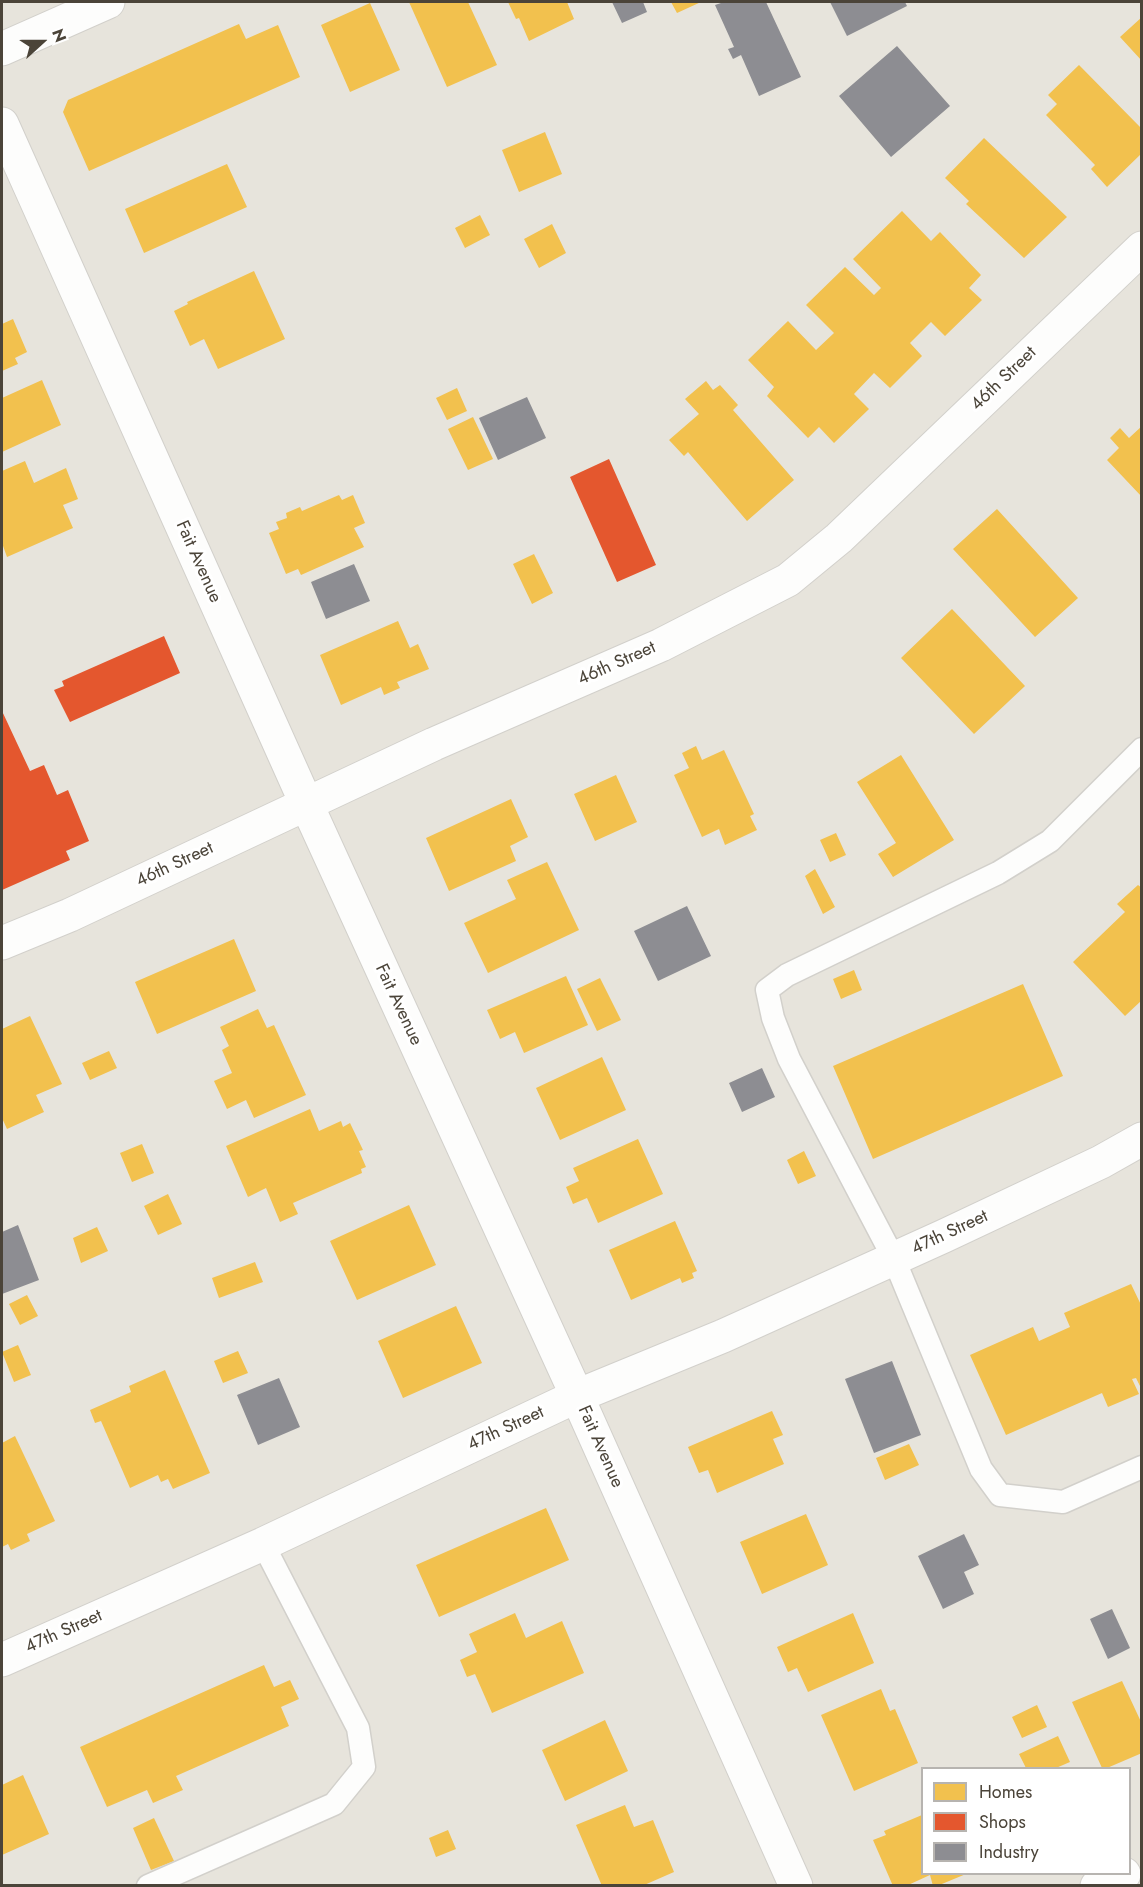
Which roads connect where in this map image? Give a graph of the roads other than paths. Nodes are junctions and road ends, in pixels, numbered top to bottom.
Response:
1 (108, 2) edge
2 (2, 50) edge
3 (2, 124) edge
4 (1142, 248) edge
5 (1142, 749) edge
6 (306, 803) junction
7 (2, 943) edge
8 (1142, 1139) edge
9 (894, 1259) junction
10 (577, 1396) junction
11 (1142, 1467) edge
12 (263, 1544) junction
13 (2, 1660) edge
14 (1122, 1875) edge
15 (148, 1886) edge
16 (796, 1886) edge
17 (1097, 1886) edge

1 - 2 street
3 - 6 street, Fait Avenue
4 - 6 street, 46th Street
5 - 9 lane
6 - 7 street, 46th Street
6 - 10 street, Fait Avenue
8 - 9 street, 47th Street
9 - 10 street, 47th Street
9 - 11 lane
10 - 12 street, 47th Street
10 - 16 street, Fait Avenue
12 - 13 street, 47th Street
12 - 15 lane
14 - 17 street

